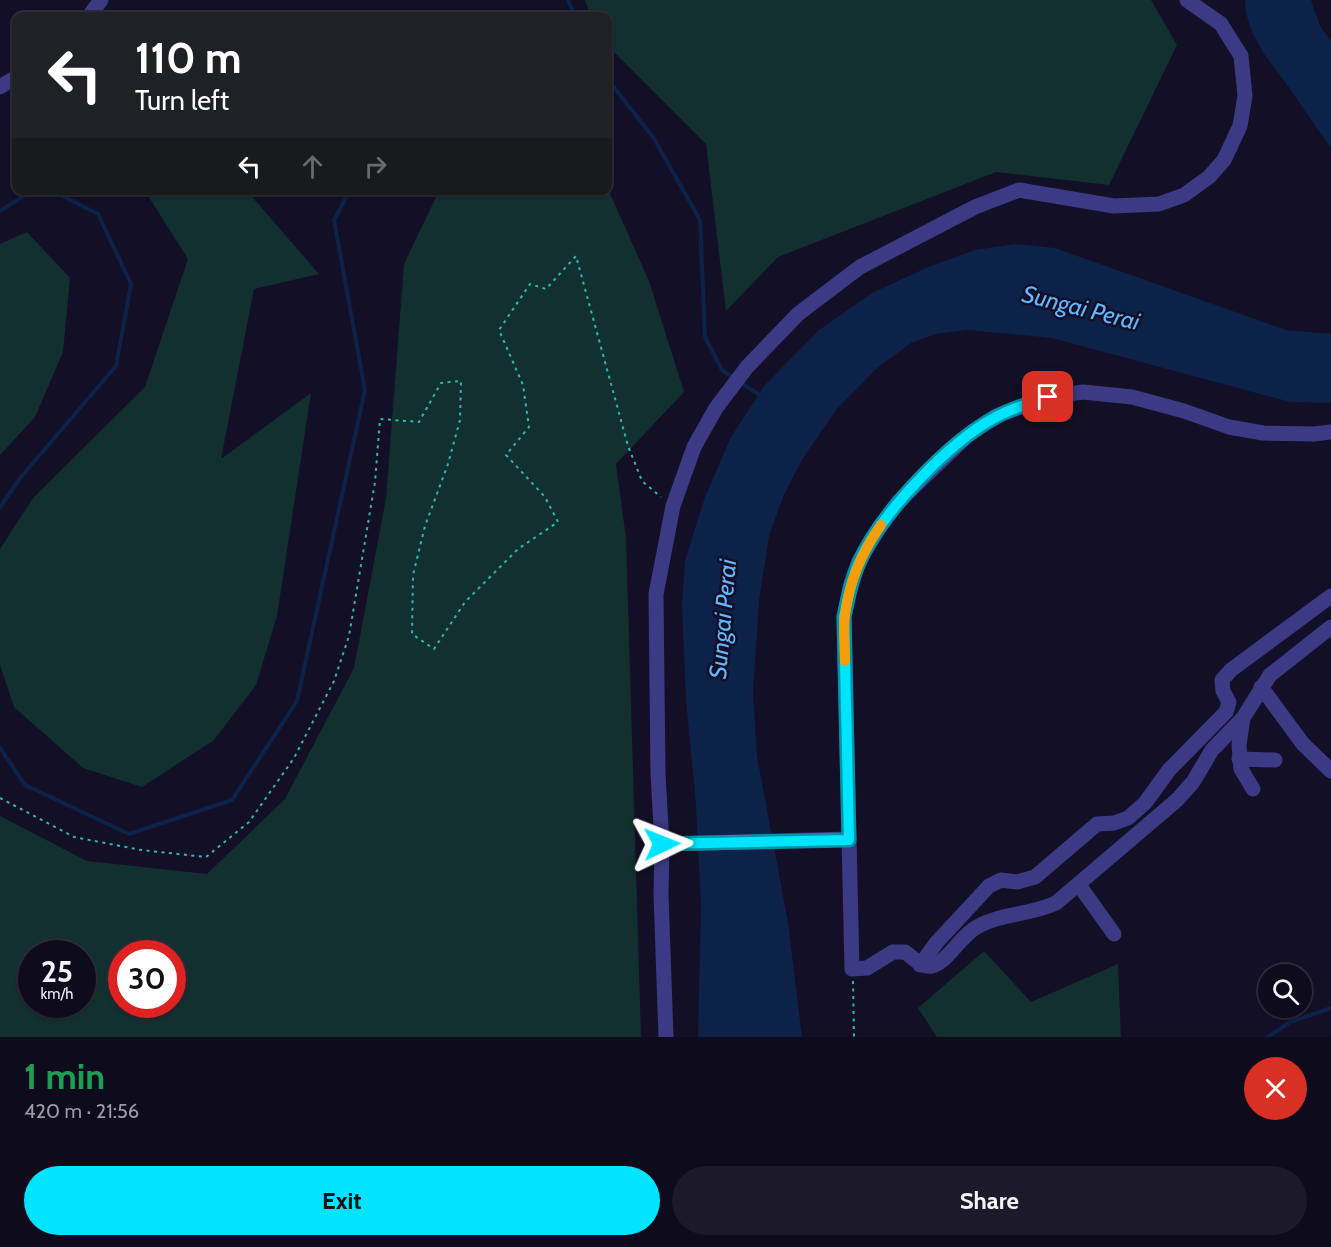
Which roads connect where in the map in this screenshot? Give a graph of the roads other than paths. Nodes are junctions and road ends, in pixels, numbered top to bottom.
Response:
1 (1187, 0) edge
2 (1331, 432) edge
3 (1331, 596) edge
4 (1331, 627) edge
5 (1261, 687) junction
6 (1243, 718) junction
7 (1239, 759) junction
8 (1275, 760) dead end
9 (1331, 771) edge
10 (1253, 789) dead end
11 (849, 840) junction
12 (662, 844) junction
13 (1080, 885) junction
14 (1114, 934) dead end
15 (920, 965) junction
16 (666, 1037) edge

1 - 12 street
2 - 11 street
3 - 15 street
4 - 5 street
5 - 6 street
5 - 9 street
6 - 7 street
6 - 13 street
7 - 8 street
7 - 10 street
11 - 12 street
11 - 15 street
12 - 16 street
13 - 14 street
13 - 15 street

